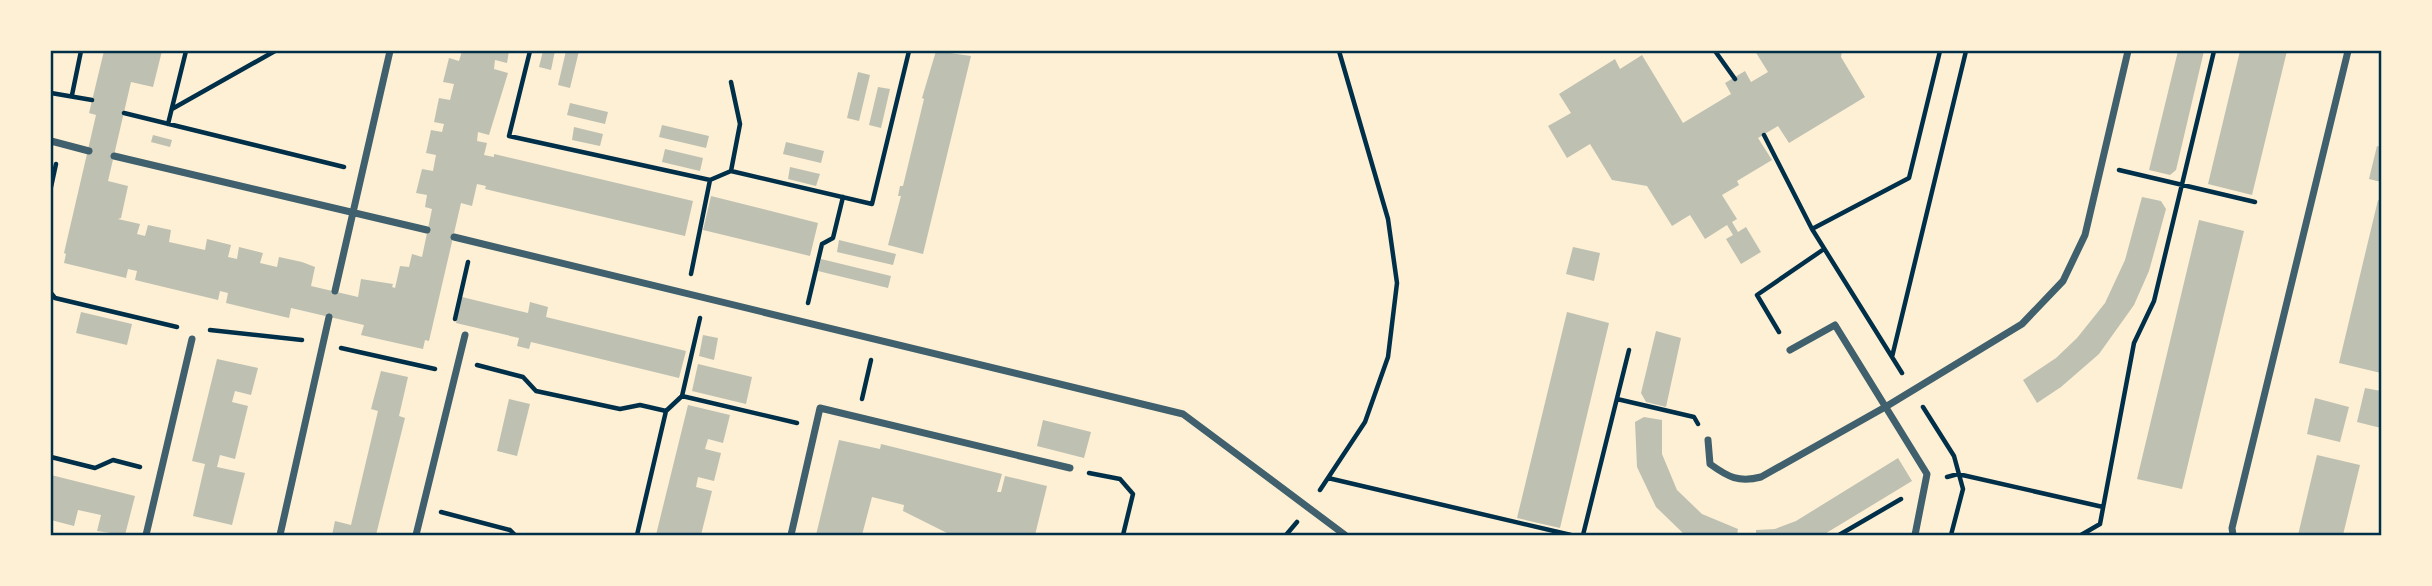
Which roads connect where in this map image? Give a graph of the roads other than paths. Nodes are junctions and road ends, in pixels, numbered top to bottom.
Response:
1 (390, 51) edge
2 (2128, 51) edge
3 (2348, 51) edge
4 (51, 141) edge
5 (89, 151) dead end
6 (114, 156) dead end
7 (352, 212) junction
8 (427, 230) dead end
9 (454, 237) dead end
10 (335, 291) dead end
11 (329, 317) dead end
12 (465, 335) dead end
13 (192, 339) dead end
14 (1790, 350) road end
15 (1887, 406) junction
16 (1708, 440) road end
17 (1070, 468) road end
18 (146, 535) edge
19 (280, 535) edge
20 (416, 535) edge
21 (791, 535) edge
22 (1345, 535) edge
23 (1915, 535) edge
24 (2233, 535) edge

1 - 7 street
2 - 15 street
3 - 24 street
4 - 5 street
6 - 7 street
7 - 8 street
7 - 10 street
9 - 22 street
11 - 19 street
12 - 20 street
13 - 18 street
14 - 15 street
15 - 16 street
15 - 23 street
17 - 21 street

